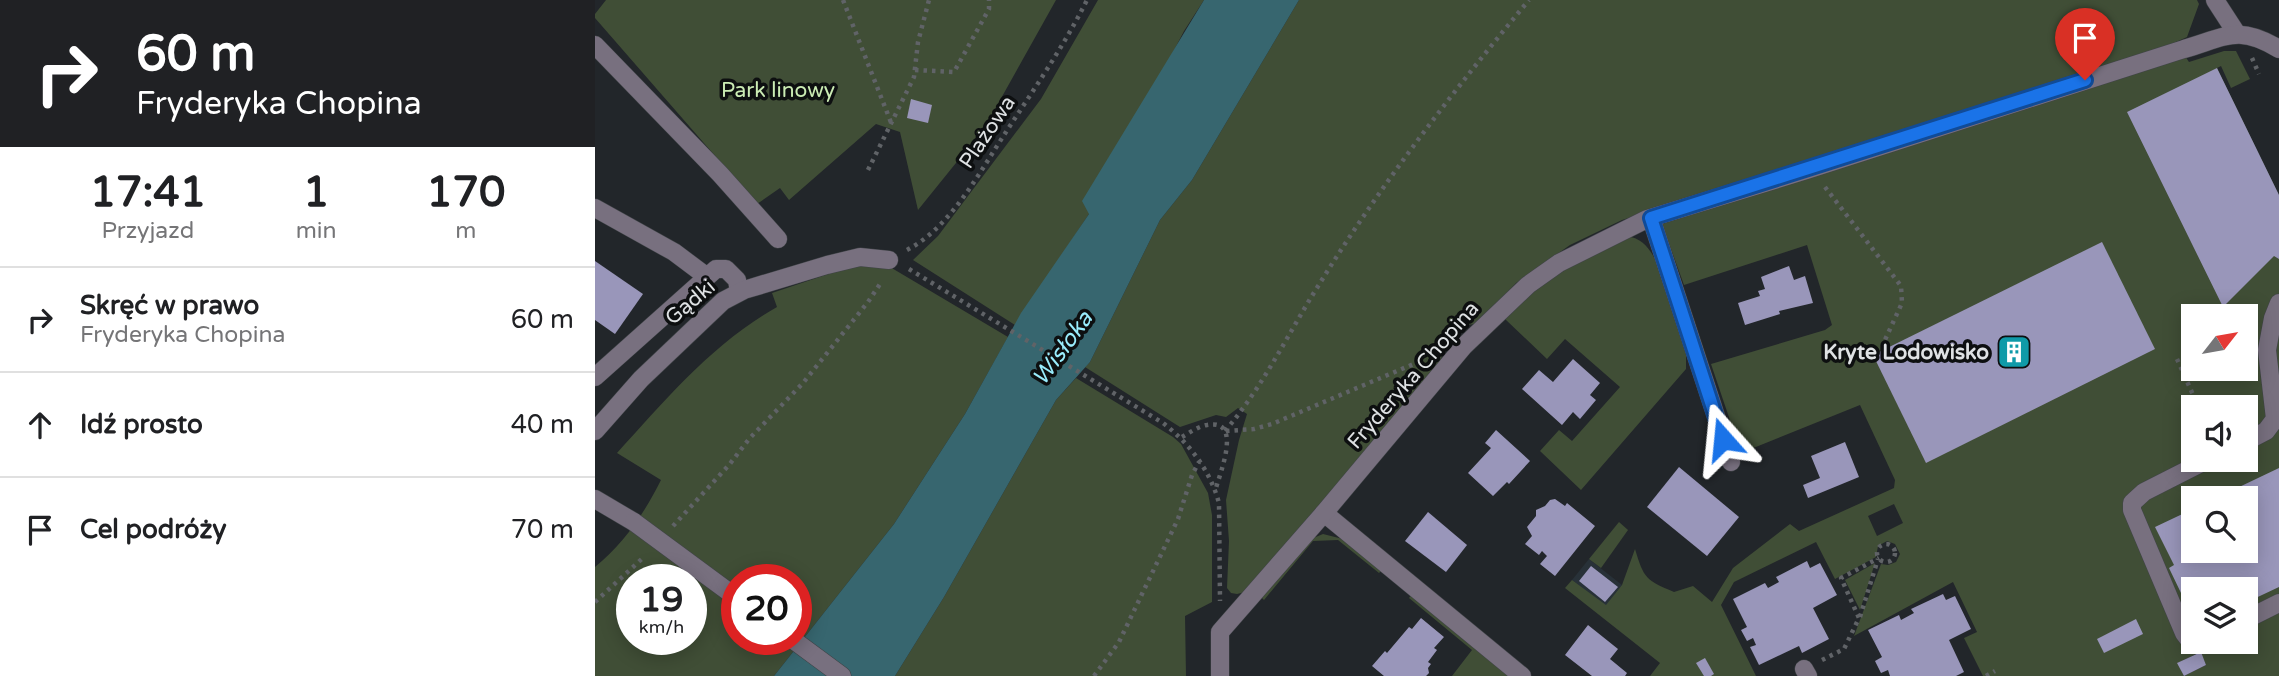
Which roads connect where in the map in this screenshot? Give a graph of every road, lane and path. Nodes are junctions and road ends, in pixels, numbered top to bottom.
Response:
1 (843, 0) edge
2 (929, 0) edge
3 (989, 0) edge
4 (1087, 0) edge
5 (1529, 0) edge
6 (2215, 0) edge
7 (2237, 34) junction
8 (595, 46) edge
9 (2279, 49) edge
10 (915, 70) junction
11 (892, 125) junction
12 (1810, 169) junction
13 (868, 170) dead end
14 (595, 208) edge
15 (1651, 218) junction
16 (778, 239) dead end
17 (889, 260) junction
18 (907, 268) dead end
19 (706, 276) junction
20 (739, 292) junction
21 (2279, 303) edge
22 (1887, 348) dead end
23 (1427, 358) dead end
24 (2177, 359) dead end
25 (595, 377) edge
26 (2193, 395) edge
27 (595, 431) edge
28 (1225, 431) junction
29 (2258, 435) edge
30 (1182, 437) junction
31 (1200, 461) junction
32 (1731, 462) dead end
33 (2183, 472) edge
34 (1215, 489) junction
35 (595, 499) edge
36 (1324, 513) junction
37 (664, 535) dead end
38 (647, 554) dead end
39 (1879, 558) junction
40 (721, 586) edge
41 (595, 602) edge
42 (2279, 603) edge
43 (2258, 614) edge
44 (1859, 618) junction
45 (2181, 626) edge
46 (1220, 632) junction
47 (812, 654) edge
48 (1995, 671) dead end
49 (1806, 672) edge
50 (842, 676) edge
51 (1094, 676) edge
52 (1220, 676) edge
53 (1522, 676) edge
54 (1986, 676) edge

1 - 11 path
2 - 10 path
3 - 10 path
4 - 17 path, Plażowa
5 - 28 path
6 - 7 street
7 - 9 street
7 - 12 street, Fryderyka Chopina
8 - 16 street
10 - 11 path
11 - 13 path
12 - 15 street, Fryderyka Chopina
12 - 22 path
14 - 19 street
15 - 32 street
15 - 36 street, Fryderyka Chopina
17 - 20 street, Gądki
17 - 37 path
18 - 30 path
19 - 20 street
19 - 25 street
20 - 27 street, Gądki
21 - 29 street
23 - 28 path
24 - 26 path
28 - 30 path
28 - 34 path
30 - 31 path
31 - 34 path
31 - 51 path
33 - 45 street
34 - 46 path
35 - 40 street, bridge
36 - 46 street, Fryderyka Chopina
36 - 53 street
38 - 41 path
39 - 39 path
39 - 44 path
39 - 44 path
42 - 43 street
44 - 49 path
46 - 52 street
47 - 50 street
48 - 54 path

